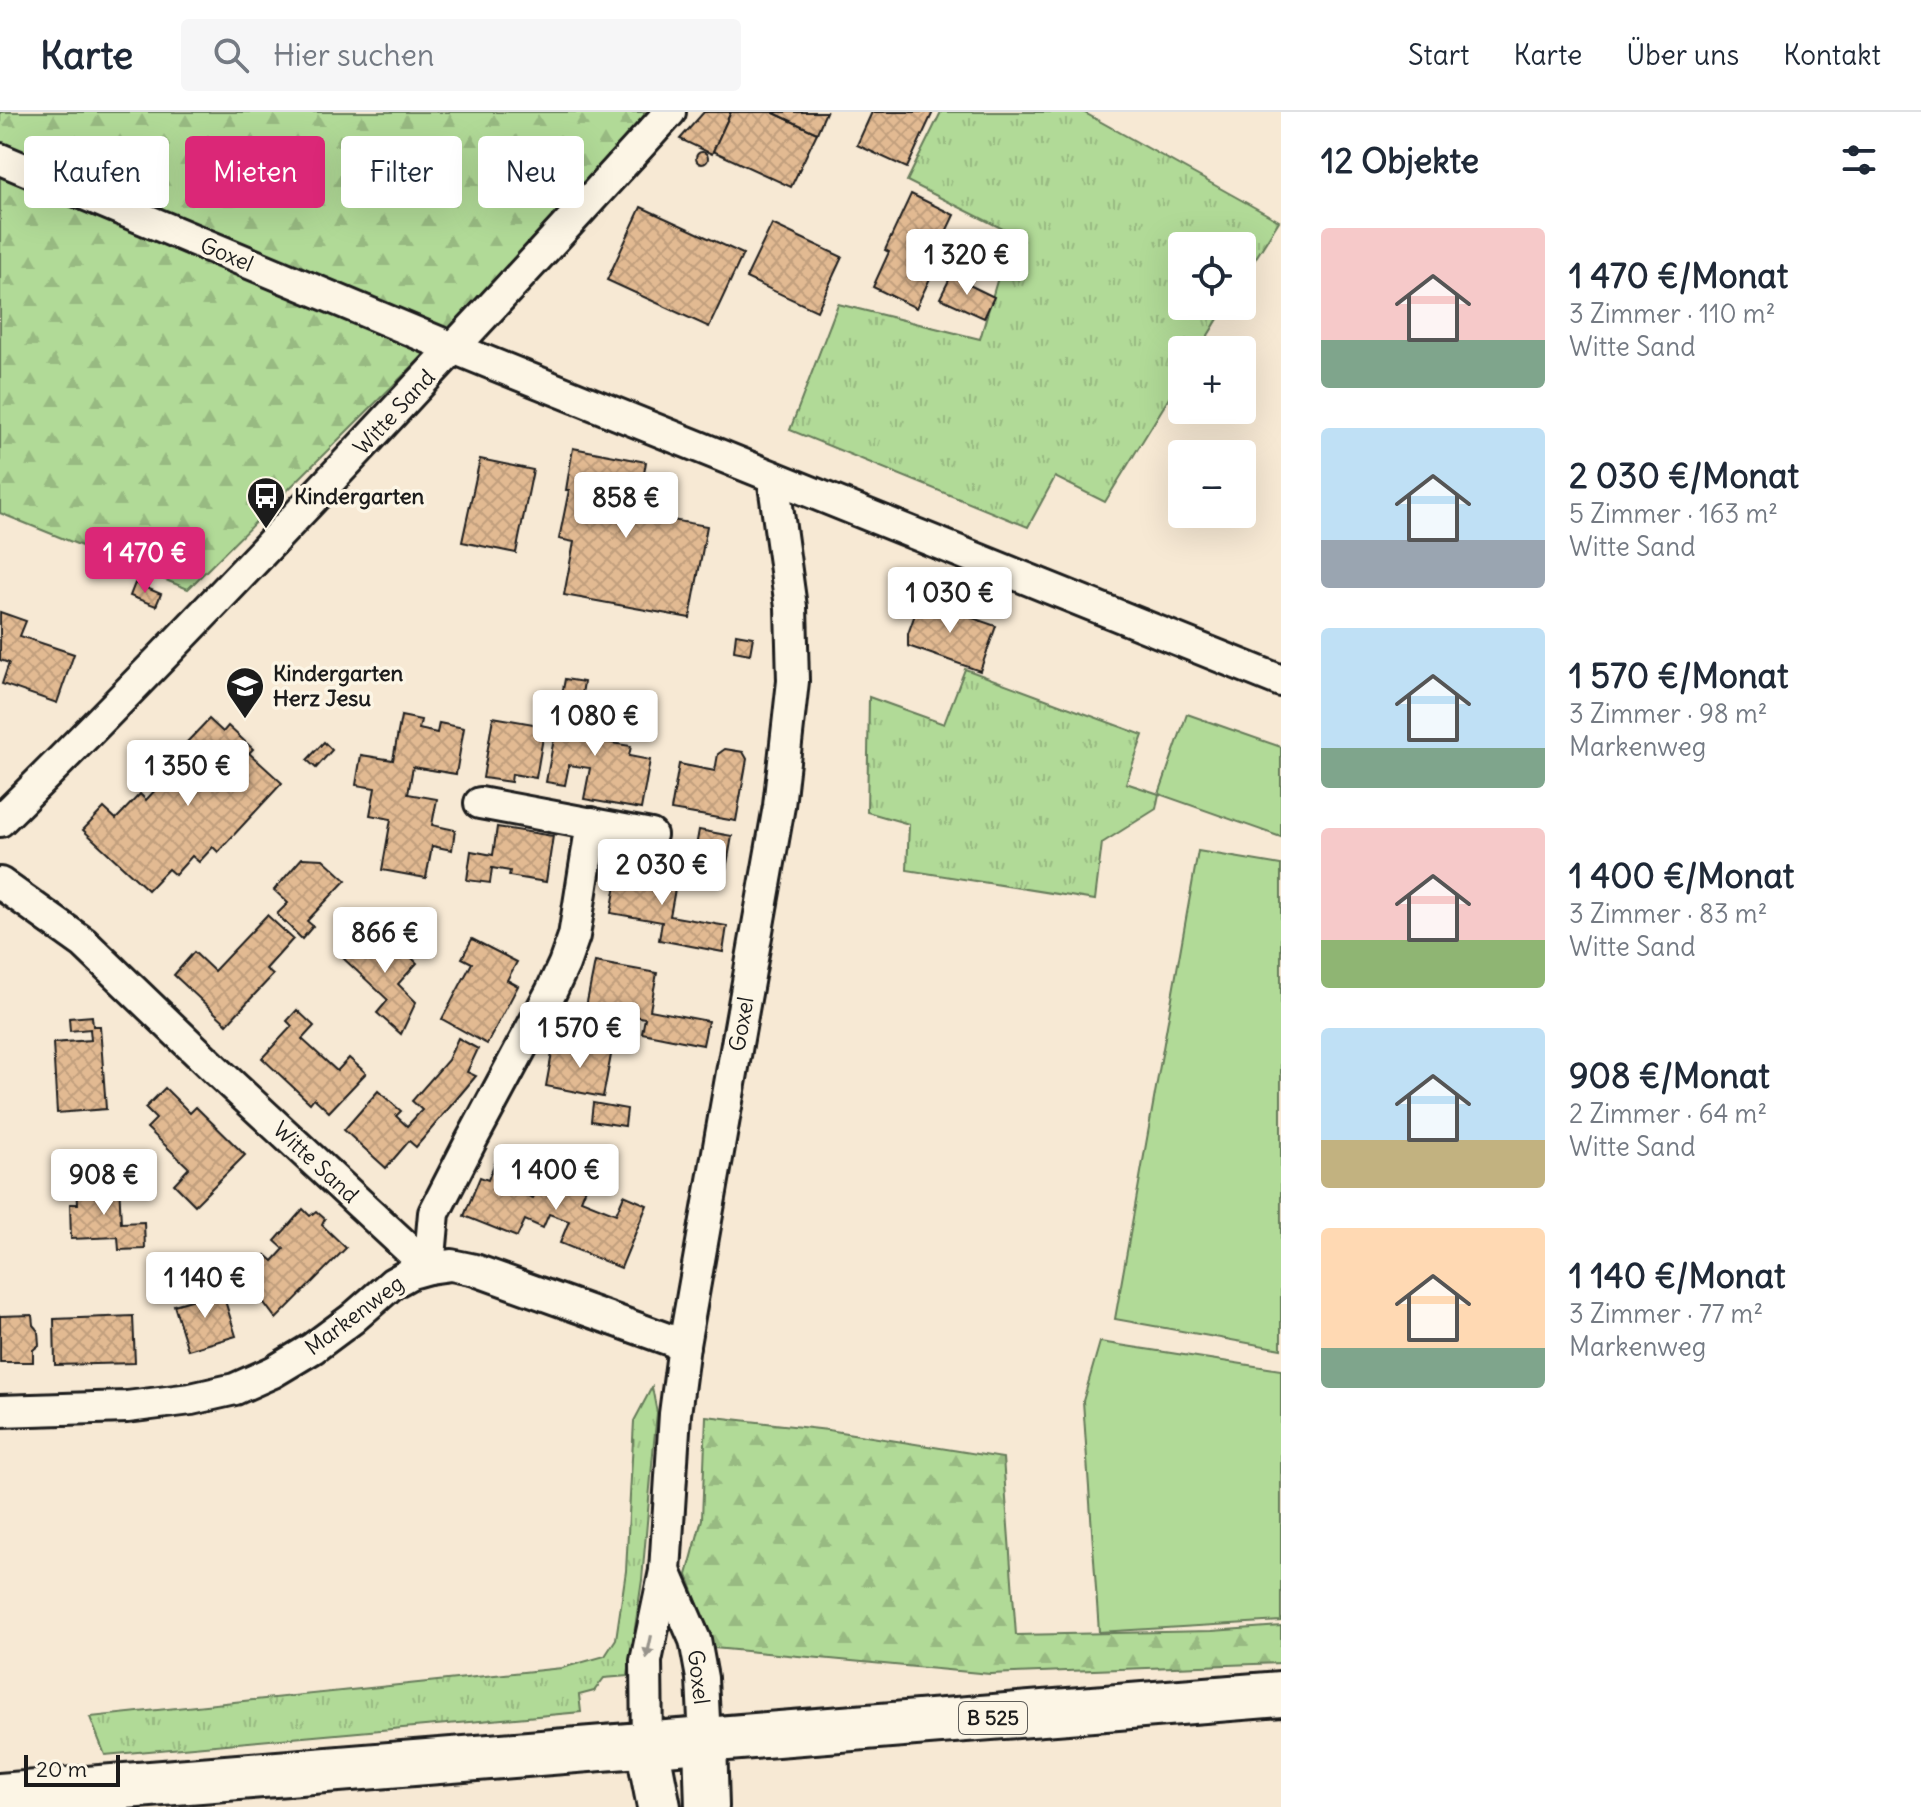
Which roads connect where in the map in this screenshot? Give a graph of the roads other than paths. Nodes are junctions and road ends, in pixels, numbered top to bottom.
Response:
1 (670, 112) edge
2 (0, 159) edge
3 (453, 348) junction
4 (773, 477) junction
5 (1281, 681) edge
6 (480, 803) dead end
7 (0, 821) edge
8 (592, 823) junction
9 (651, 835) dead end
10 (0, 883) edge
11 (429, 1268) junction
12 (684, 1345) junction
13 (0, 1411) edge
14 (665, 1571) junction
15 (1281, 1694) edge
16 (705, 1741) junction
17 (647, 1745) junction
18 (0, 1796) edge
19 (659, 1807) edge
20 (707, 1807) edge

1 - 3 street
2 - 3 street, Goxel
3 - 4 street, Goxel
3 - 7 street, Witte Sand
4 - 5 street, Goxel
4 - 12 street, Goxel
6 - 8 street
8 - 9 street
8 - 11 street, Markenweg
10 - 11 street, Witte Sand
11 - 12 street
11 - 13 street, Markenweg
12 - 14 street, Goxel
14 - 16 street, Goxel
14 -> 17 street, Goxel
15 - 16 main road, B 525
16 - 17 main road, B 525
16 - 20 street
17 - 18 main road, B 525
17 - 19 street

